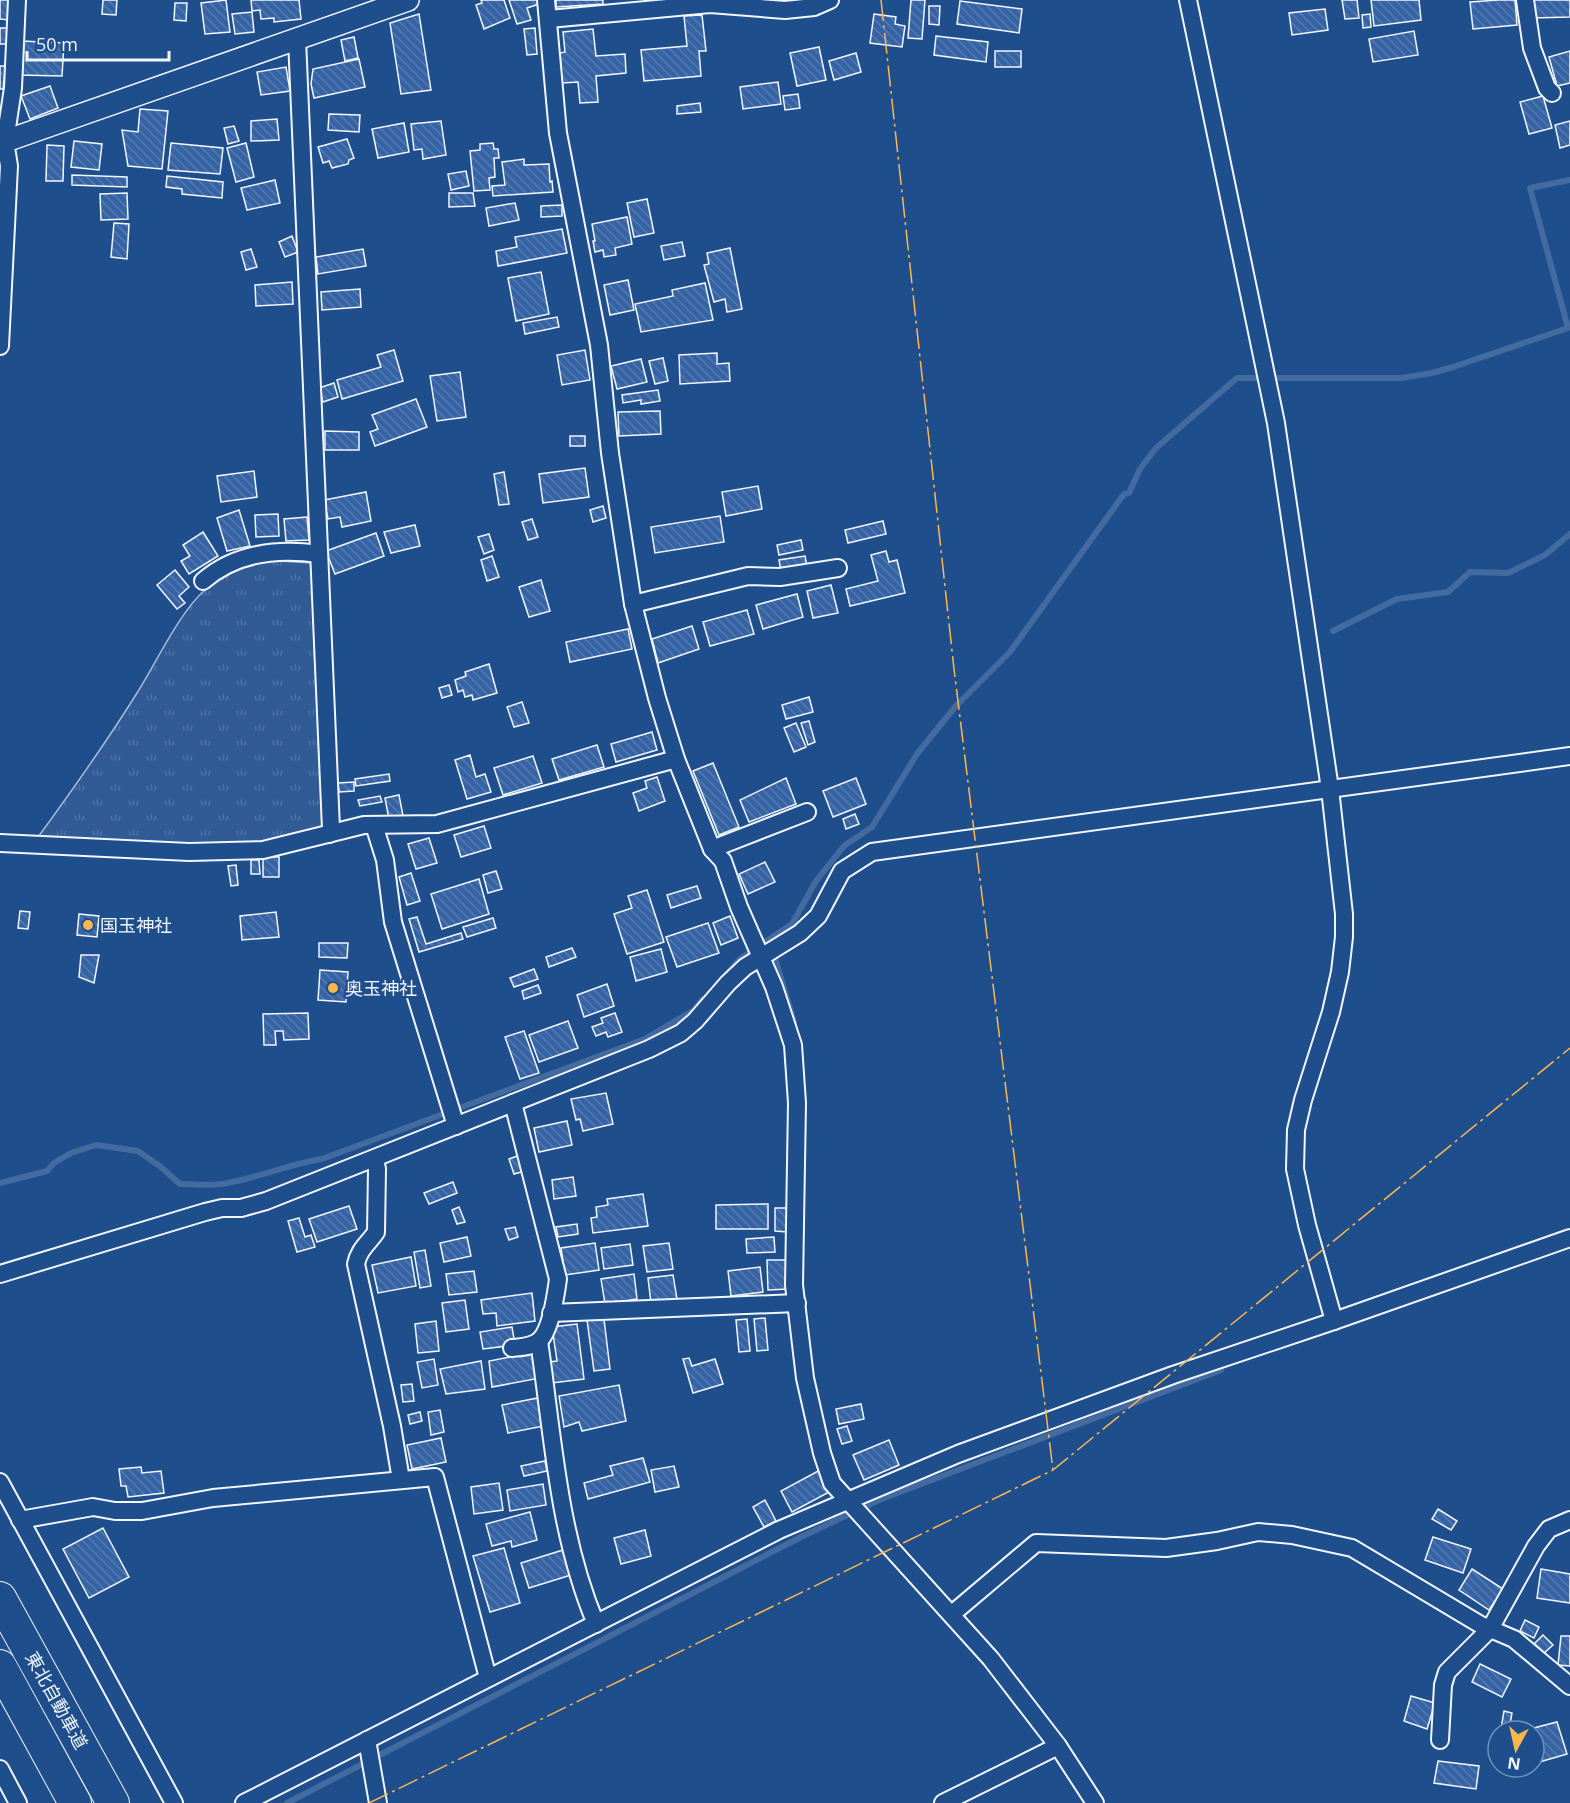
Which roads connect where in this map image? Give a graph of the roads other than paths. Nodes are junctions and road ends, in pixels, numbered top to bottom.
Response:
1 (17, 0) edge
2 (408, 0) edge
3 (546, 0) edge
4 (830, 0) edge
5 (1525, 0) edge
6 (1192, 3) edge
7 (549, 19) junction
8 (8, 24) edge
9 (297, 39) junction
10 (1551, 93) dead end
11 (2, 142) edge
12 (0, 346) edge
13 (319, 554) junction
14 (838, 568) dead end
15 (203, 581) dead end
16 (633, 604) junction
17 (1570, 756) edge
18 (676, 759) junction
19 (1330, 789) junction
20 (807, 812) dead end
21 (374, 825) junction
22 (329, 834) junction
23 (0, 843) edge
24 (712, 849) junction
25 (762, 956) junction
26 (513, 1104) junction
27 (456, 1126) junction
28 (375, 1159) junction
29 (1570, 1238) edge
30 (0, 1274) edge
31 (797, 1303) junction
32 (551, 1313) junction
33 (1334, 1321) junction
34 (539, 1341) junction
35 (512, 1348) dead end
36 (401, 1480) junction
37 (0, 1482) edge
38 (848, 1500) junction
39 (20, 1520) junction
40 (1570, 1520) edge
41 (0, 1598) edge
42 (952, 1614) junction
43 (596, 1623) junction
44 (1490, 1629) junction
45 (0, 1666) edge
46 (488, 1678) junction
47 (1570, 1686) edge
48 (367, 1740) junction
49 (1440, 1740) dead end
50 (1058, 1746) junction
51 (0, 1769) edge
52 (18, 1803) edge
53 (75, 1803) edge
54 (113, 1803) edge
55 (174, 1803) edge
56 (244, 1803) edge
57 (378, 1803) edge
58 (943, 1803) edge
59 (1095, 1803) edge

1 - 8 street
2 - 9 street
3 - 7 street
4 - 7 street
5 - 10 street
6 - 19 street
7 - 16 street
8 - 11 street
9 - 11 street
9 - 13 street
11 - 12 street
13 - 15 street
13 - 22 street
14 - 16 street
16 - 18 street
17 - 19 street
18 - 21 street
18 - 24 street
19 - 25 street
19 - 33 street
20 - 24 street
21 - 22 street
21 - 27 street
22 - 23 street
24 - 25 street
25 - 26 street
25 - 31 street
26 - 27 street
26 - 32 street
27 - 28 street
28 - 30 street
28 - 36 street
29 - 33 street
31 - 32 street
31 - 38 street
32 - 34 street
33 - 38 street
34 - 35 street
34 - 43 street
36 - 39 street
36 - 46 street
37 - 39 street
38 - 42 street
38 - 43 street
39 - 55 street
40 - 44 street
41 - 54 highway, 東北自動車道
42 - 44 street
42 - 50 street
43 - 46 street
44 - 47 street
44 - 49 street
45 - 53 highway, 東北自動車道
46 - 48 street
48 - 56 street
48 - 57 street
50 - 58 street
50 - 59 street
51 - 52 street

